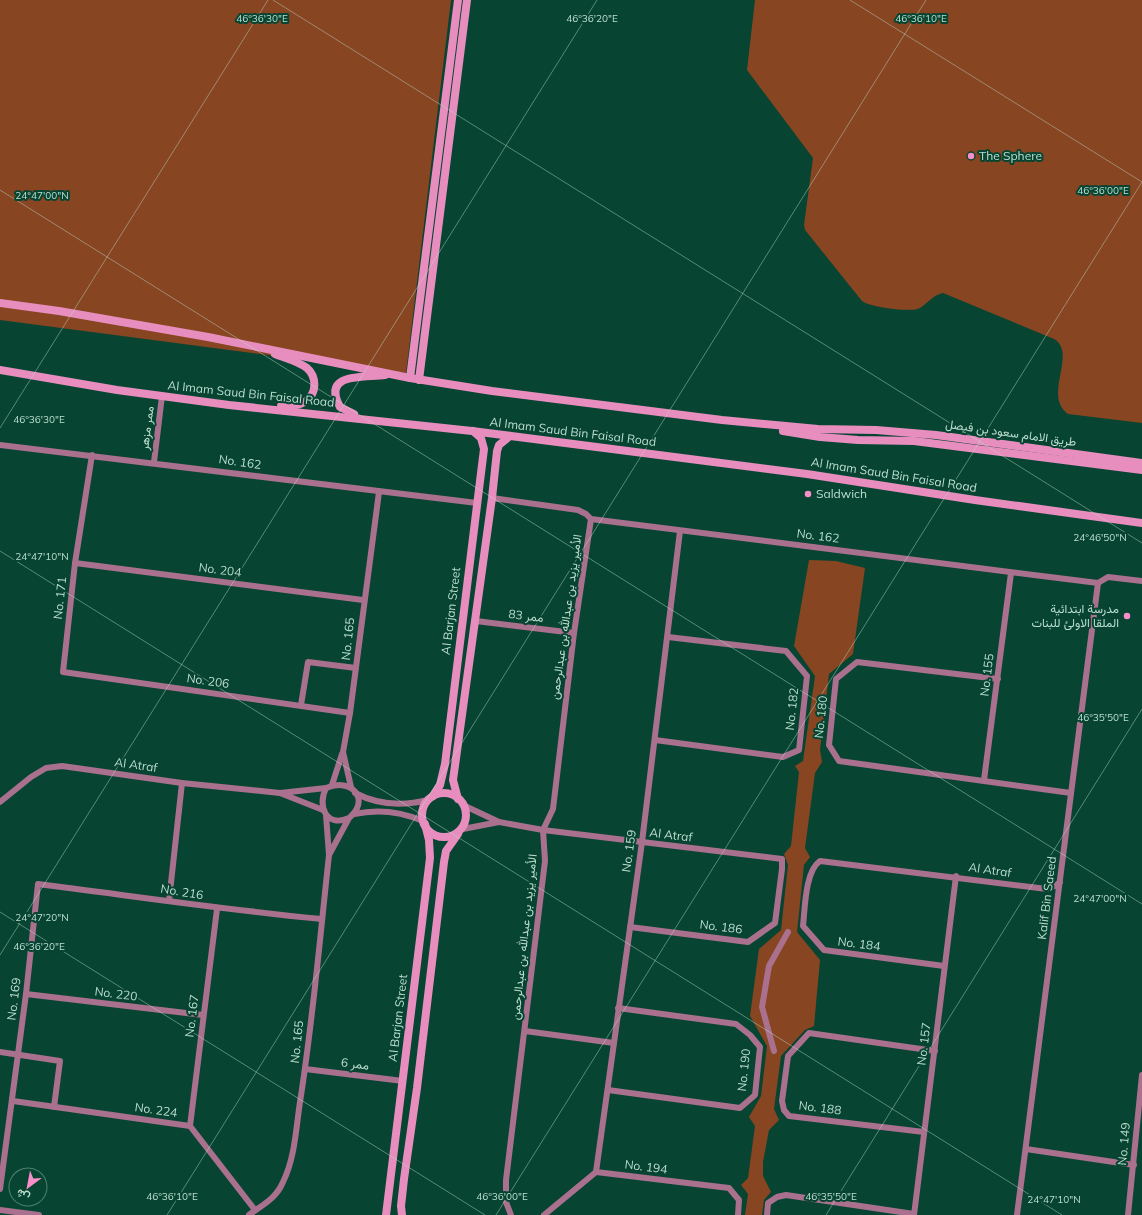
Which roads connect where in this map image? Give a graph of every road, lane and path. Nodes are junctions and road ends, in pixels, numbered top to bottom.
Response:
1 (458, 0) edge
2 (467, 0) edge
3 (0, 303) edge
4 (259, 347) junction
5 (0, 370) edge
6 (392, 374) junction
7 (410, 378) junction
8 (419, 380) junction
9 (162, 396) junction
10 (247, 406) junction
11 (364, 418) junction
12 (753, 423) junction
13 (472, 431) junction
14 (510, 436) junction
15 (0, 446) edge
16 (92, 455) junction
17 (154, 462) junction
18 (1142, 463) edge
19 (1142, 470) edge
20 (379, 492) junction
21 (492, 498) junction
22 (477, 502) junction
23 (591, 519) junction
24 (1142, 522) edge
25 (680, 531) junction
26 (75, 563) junction
27 (1011, 573) junction
28 (1142, 581) edge
29 (1098, 583) junction
30 (364, 600) junction
31 (476, 621) junction
32 (574, 633) junction
33 (668, 637) junction
34 (356, 668) junction
35 (63, 672) joint
36 (998, 679) junction
37 (301, 705) junction
38 (350, 713) junction
39 (655, 740) junction
40 (343, 752) junction
41 (984, 780) junction
42 (182, 783) junction
43 (329, 786) junction
44 (351, 788) junction
45 (280, 793) junction
46 (355, 793) junction
47 (1071, 793) junction
48 (430, 798) junction
49 (458, 799) junction
50 (0, 802) edge
51 (466, 806) junction
52 (325, 812) junction
53 (352, 816) junction
54 (424, 822) junction
55 (499, 822) junction
56 (543, 830) junction
57 (460, 832) junction
58 (642, 842) junction
59 (329, 855) junction
60 (770, 858) joint
61 (820, 861) joint
62 (956, 876) junction
63 (1060, 882) junction
64 (38, 884) joint
65 (169, 900) junction
66 (217, 908) junction
67 (322, 919) junction
68 (630, 927) junction
69 (788, 932) dead end
70 (944, 966) junction
71 (26, 994) junction
72 (618, 1008) junction
73 (203, 1015) junction
74 (525, 1031) junction
75 (614, 1043) junction
76 (774, 1051) dead end
77 (935, 1051) junction
78 (0, 1052) edge
79 (17, 1055) junction
80 (305, 1069) junction
81 (1142, 1077) edge
82 (403, 1081) junction
83 (608, 1090) junction
84 (13, 1101) junction
85 (54, 1107) junction
86 (190, 1126) junction
87 (924, 1132) junction
88 (1026, 1149) junction
89 (1142, 1161) edge
90 (1134, 1162) junction
91 (596, 1172) junction
92 (0, 1189) edge
93 (0, 1210) edge
94 (256, 1210) junction
95 (39, 1215) edge
96 (249, 1215) edge
97 (386, 1215) edge
98 (402, 1215) edge
99 (511, 1215) edge
100 (544, 1215) edge
101 (738, 1215) edge
102 (766, 1215) edge
103 (914, 1215) edge
104 (1017, 1215) edge
105 (1128, 1215) edge

1 - 7 main road
2 - 8 main road
3 - 4 main road
4 - 6 main road
4 - 10 main road
5 - 9 main road, Al Imam Saud Bin Faisal Road
6 - 7 main road
6 - 11 main road
7 - 8 main road
8 - 12 main road
9 - 10 main road, Al Imam Saud Bin Faisal Road
9 - 17 street, ممر مزهر
10 - 11 main road, Al Imam Saud Bin Faisal Road
11 - 13 main road, Al Imam Saud Bin Faisal Road
12 - 18 main road, طريق الامام سعود بن فيصل
12 - 19 main road
13 - 14 main road, Al Imam Saud Bin Faisal Road
13 - 22 main road, Al Barjan Street
14 - 21 main road, Al Barjan Street
14 - 24 main road, Al Imam Saud Bin Faisal Road
15 - 16 street, No. 162
16 - 17 street, No. 162
16 - 26 street, No. 171
17 - 20 street, No. 162
20 - 22 street, No. 162
20 - 30 street, No. 165
21 - 23 street, No. 162
21 - 31 main road, Al Barjan Street
22 - 48 main road, Al Barjan Street
23 - 25 street, No. 162
23 - 32 street, الأمير يزيد بن عبدالله بن عبدالرحمن
25 - 27 street, No. 162
25 - 33 street, No. 159
26 - 30 street, No. 204
26 - 35 street, No. 171
27 - 29 street, No. 162
27 - 36 street, No. 155
28 - 29 street, No. 162
29 - 47 street, Kalif Bin Saeed
30 - 34 street, No. 165
31 - 32 street, ممر 83
31 - 49 main road, Al Barjan Street
32 - 56 street, الأمير يزيد بن عبدالله بن عبدالرحمن
33 - 39 street, No. 159
33 - 39 street, No. 182
34 - 37 street
34 - 38 street, No. 165
35 - 37 street, No. 206
36 - 41 street, No. 155
36 - 41 street, No. 180
37 - 38 street, No. 206
38 - 40 street, No. 165
39 - 58 street, No. 159
40 - 43 street
40 - 44 street, No. 165
41 - 47 street, No. 180
42 - 45 street, Al Atraf
42 - 50 street, Al Atraf
42 - 65 street
43 - 44 street
43 - 45 street, Al Atraf
43 - 52 street
44 - 46 street
45 - 52 street, Al Atraf
46 - 48 street
46 - 53 street
47 - 63 street, Kalif Bin Saeed
48 - 49 main road
48 - 54 main road
49 - 51 main road
51 - 55 street
51 - 57 main road
52 - 53 street
52 - 59 street
53 - 54 street
53 - 59 street
54 - 57 main road
54 - 82 main road, Al Barjan Street
55 - 56 street, Al Atraf
55 - 57 street
56 - 58 street, Al Atraf
56 - 74 street, الأمير يزيد بن عبدالله بن عبدالرحمن
57 - 98 main road
58 - 60 street, Al Atraf
58 - 68 street, No. 159
59 - 67 street, No. 165
60 - 68 street, No. 186
61 - 62 street, Al Atraf
61 - 70 street, No. 184
62 - 63 street, Al Atraf
62 - 70 street, No. 157
63 - 88 street, Kalif Bin Saeed
64 - 65 street, No. 216
64 - 71 street, No. 169
65 - 66 street, No. 216
66 - 67 street, No. 216
66 - 73 street, No. 167
67 - 80 street, No. 165
68 - 72 street, No. 159
69 - 76 street
70 - 77 street, No. 157
71 - 73 street, No. 220
71 - 79 street, No. 169
72 - 75 street, No. 159
72 - 83 street, No. 190
73 - 86 street, No. 167
74 - 75 street
74 - 99 street, الأمير يزيد بن عبدالله بن عبدالرحمن
75 - 83 street, No. 159
77 - 87 street, No. 157
77 - 87 street, No. 188
78 - 79 street
79 - 84 street, No. 169
79 - 85 street
80 - 82 street, ممر 6
80 - 94 street, No. 165
81 - 90 street, No. 149
82 - 97 main road, Al Barjan Street
83 - 91 street, No. 159
84 - 85 street, No. 224
84 - 92 street, No. 169
85 - 86 street, No. 224
86 - 94 street, No. 224
87 - 103 street, No. 157
88 - 90 street
88 - 104 street, Kalif Bin Saeed
89 - 90 street
90 - 105 street, No. 149
91 - 100 street
91 - 101 street, No. 194
93 - 95 street
94 - 96 street, No. 165
102 - 103 street

